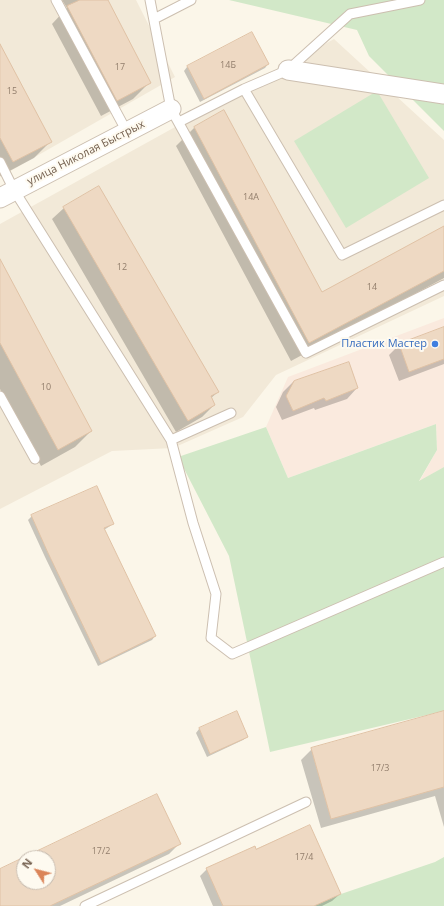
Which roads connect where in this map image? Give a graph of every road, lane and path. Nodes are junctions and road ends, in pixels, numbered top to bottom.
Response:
1 (56, 0) edge
2 (150, 0) edge
3 (191, 0) edge
4 (420, 0) edge
5 (154, 19) junction
6 (288, 70) junction
7 (244, 89) junction
8 (444, 94) edge
9 (175, 116) junction
10 (127, 132) junction
11 (0, 162) edge
12 (7, 194) edge
13 (444, 205) edge
14 (444, 285) edge
15 (0, 396) edge
16 (231, 414) dead end
17 (171, 440) junction
18 (35, 459) dead end
19 (444, 562) edge
20 (306, 802) dead end
21 (85, 906) edge

1 - 10 lane
2 - 5 lane
3 - 5 lane
4 - 6 lane
5 - 9 lane
6 - 7 lane
6 - 8 street
7 - 9 lane
7 - 13 lane
9 - 10 street, улица Николая Быстрых
9 - 14 lane
10 - 12 street, улица Николая Быстрых
11 - 12 lane
12 - 17 lane
15 - 18 lane
16 - 17 lane
17 - 19 lane
20 - 21 lane

